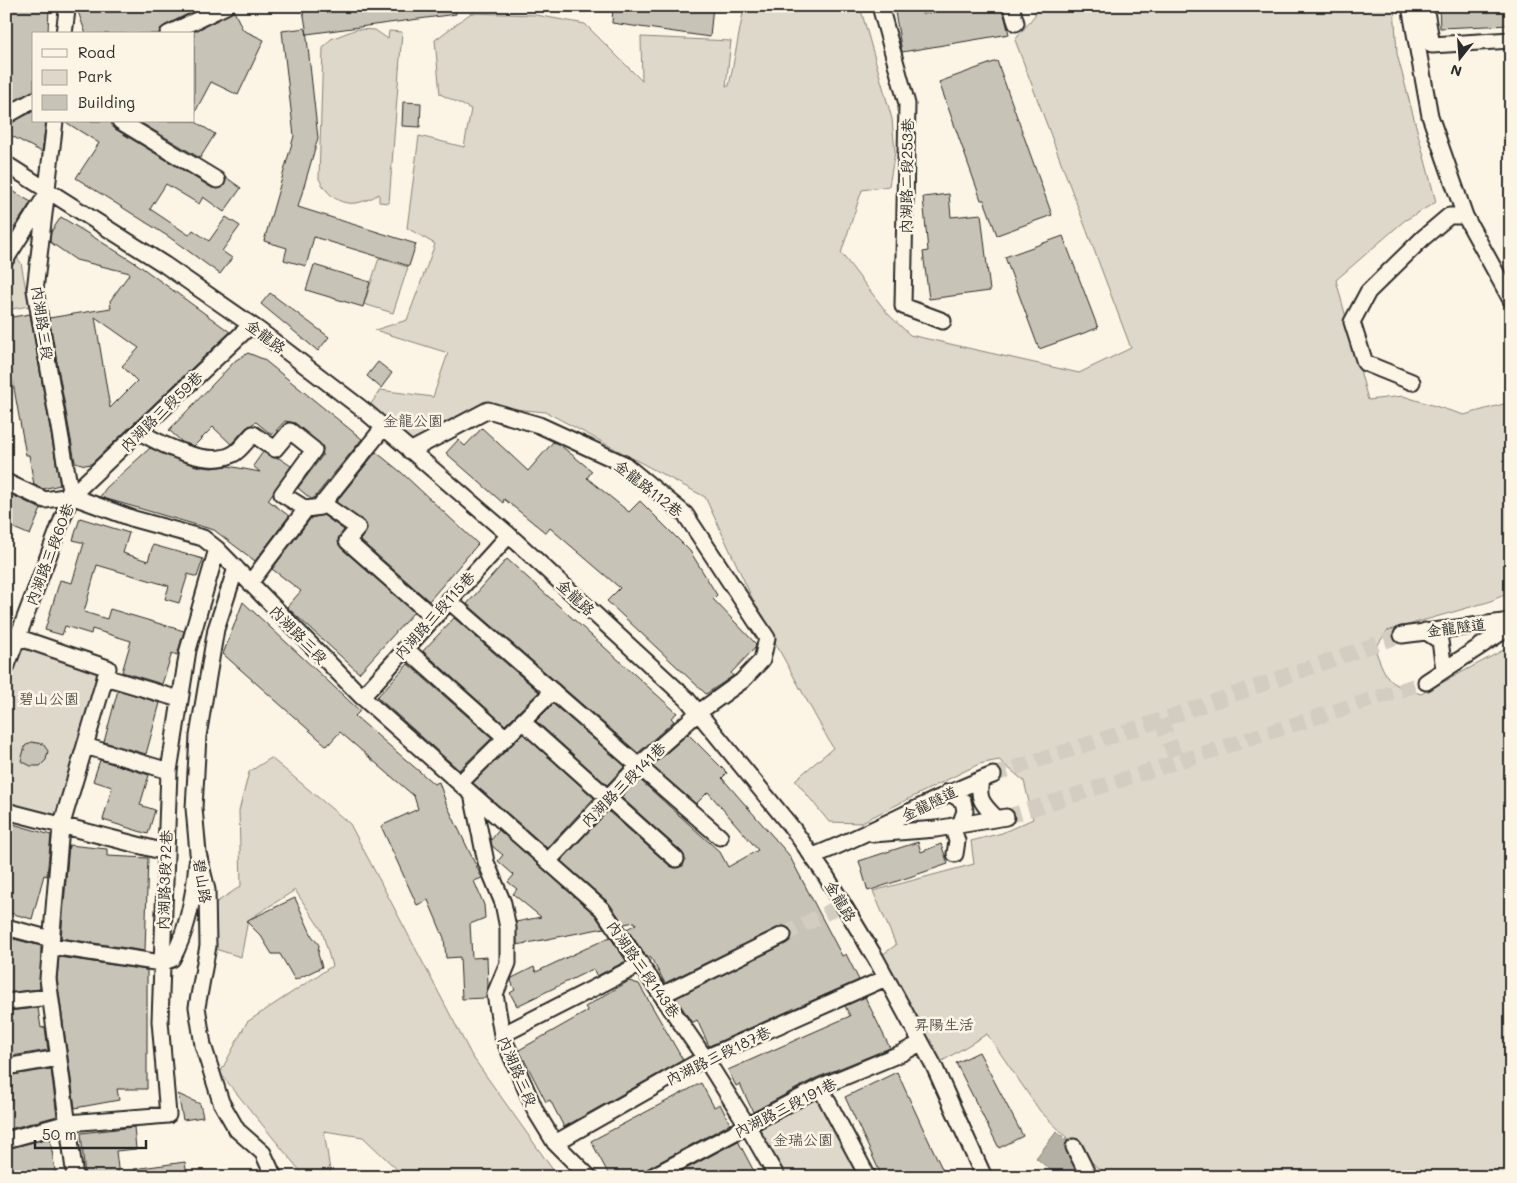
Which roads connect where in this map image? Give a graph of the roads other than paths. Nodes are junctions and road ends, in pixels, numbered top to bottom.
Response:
1 (65, 6) edge
2 (226, 6) edge
3 (880, 6) edge
4 (1011, 6) edge
5 (1410, 6) edge
6 (1424, 6) edge
7 (1016, 23) dead end
8 (64, 32) edge
9 (172, 32) edge
10 (1511, 40) edge
11 (32, 101) edge
12 (6, 116) edge
13 (55, 122) edge
14 (122, 122) edge
15 (6, 164) edge
16 (217, 180) dead end
17 (48, 191) junction
18 (1465, 216) junction
19 (6, 259) edge
20 (1511, 300) edge
21 (943, 321) dead end
22 (251, 325) junction
23 (1412, 382) dead end
24 (384, 428) junction
25 (140, 432) junction
26 (410, 451) junction
27 (6, 482) edge
28 (71, 496) junction
29 (322, 503) junction
30 (306, 509) junction
31 (509, 535) junction
32 (217, 549) junction
33 (236, 568) junction
34 (250, 583) junction
35 (448, 600) junction
36 (432, 617) junction
37 (1509, 628) edge
38 (1426, 630) junction
39 (1402, 635) tunnel mouth
40 (17, 637) junction
41 (405, 648) junction
42 (6, 668) edge
43 (1444, 669) junction
44 (105, 677) junction
45 (1426, 682) tunnel mouth
46 (553, 691) junction
47 (362, 697) junction
48 (179, 699) junction
49 (699, 712) junction
50 (522, 722) junction
51 (506, 738) junction
52 (85, 746) junction
53 (638, 766) junction
54 (169, 771) junction
55 (460, 783) junction
56 (948, 792) junction
57 (472, 794) junction
58 (608, 798) junction
59 (6, 811) edge
60 (956, 826) junction
61 (61, 827) junction
62 (866, 835) junction
63 (720, 837) dead end
64 (165, 852) junction
65 (198, 853) junction
66 (954, 854) dead end
67 (813, 856) junction
68 (676, 858) dead end
69 (549, 860) junction
70 (6, 927) edge
71 (783, 935) tunnel mouth
72 (51, 942) junction
73 (161, 963) junction
74 (641, 964) junction
75 (886, 978) junction
76 (662, 995) junction
77 (50, 997) junction
78 (6, 1002) edge
79 (502, 1035) junction
80 (921, 1043) junction
81 (58, 1058) junction
82 (705, 1058) junction
83 (6, 1067) edge
84 (820, 1087) junction
85 (68, 1123) junction
86 (747, 1125) junction
87 (6, 1140) edge
88 (555, 1143) junction
89 (1074, 1146) dead end
90 (75, 1177) edge
91 (274, 1177) edge
92 (589, 1177) edge
93 (651, 1177) edge
94 (777, 1177) edge
95 (868, 1177) edge
96 (984, 1177) edge
97 (1089, 1177) edge

1 - 8 street
2 - 9 street
3 - 21 street, 內湖路二段253巷
4 - 7 street
5 - 18 street
6 - 10 street
11 - 12 street
13 - 17 street, 內湖路三段
14 - 16 street
15 - 17 street, 金龍路
17 - 19 street
17 - 22 street, 金龍路
17 - 28 street, 內湖路三段
18 - 20 street
18 - 23 street
22 - 24 street, 金龍路
22 - 25 street, 內湖路三段59巷
24 - 26 street, 金龍路
24 - 29 street
25 - 28 street, 內湖路三段59巷
25 - 30 street
26 - 31 street, 金龍路
26 - 49 street, 金龍路112巷
27 - 28 street
28 - 32 street, 內湖路三段
28 - 40 street, 內湖路三段60巷
29 - 30 street
29 - 36 street
30 - 34 street
31 - 35 street, 內湖路三段115巷
31 - 49 street, 金龍路
32 - 33 street, 內湖路三段
32 - 48 street, 內湖路3段72巷
33 - 34 street, 內湖路三段
33 - 65 street, 碧山路
34 - 47 street, 內湖路三段
35 - 36 street, 內湖路三段115巷
35 - 46 street
36 - 41 street, 內湖路三段115巷
37 - 38 street, 金龍隧道
37 - 43 street, 金龍隧道
38 - 39 street, 金龍隧道
38 - 43 street
40 - 42 street, 內湖路三段60巷
40 - 44 street
41 - 47 street, 內湖路三段115巷
41 - 51 street
43 - 45 street, 金龍隧道
44 - 48 street
44 - 52 street
46 - 50 street
46 - 53 street
47 - 55 street, 內湖路三段
48 - 54 street, 內湖路3段72巷
49 - 53 street, 內湖路三段141巷
49 - 67 street, 金龍路
50 - 51 street
50 - 58 street
51 - 55 street
52 - 54 street
52 - 61 street
53 - 58 street, 內湖路三段141巷
53 - 63 street
54 - 64 street, 內湖路3段72巷
55 - 57 street, 內湖路三段
56 - 60 street
56 - 60 street, 金龍隧道
56 - 62 street, 金龍隧道
57 - 69 street, 內湖路三段143巷
57 - 79 street, 內湖路三段
58 - 68 street
58 - 69 street, 內湖路三段141巷
59 - 61 street
60 - 62 street, 金龍隧道
60 - 66 street
61 - 64 street
61 - 72 street
62 - 67 street, 金龍隧道
64 - 73 street, 內湖路3段72巷
65 - 73 street
65 - 91 street, 碧山路
67 - 75 street, 金龍路
69 - 74 street, 內湖路三段143巷
70 - 72 street
71 - 76 street
72 - 73 street
72 - 77 street
73 - 85 street, 內湖路3段72巷
74 - 76 street, 內湖路三段143巷
74 - 79 street
75 - 80 street, 金龍路
75 - 82 street, 內湖路三段187巷
76 - 82 street, 內湖路三段143巷
77 - 78 street
77 - 81 street
79 - 88 street, 內湖路三段
80 - 84 street, 內湖路三段191巷
80 - 96 street, 金龍路
81 - 83 street
81 - 85 street
82 - 86 street, 內湖路三段143巷
82 - 88 street, 內湖路三段187巷
84 - 86 street, 內湖路三段191巷
84 - 95 street
85 - 87 street
85 - 90 street
86 - 93 street, 內湖路三段191巷
86 - 94 street, 內湖路三段143巷
88 - 92 street, 內湖路三段
89 - 97 street

